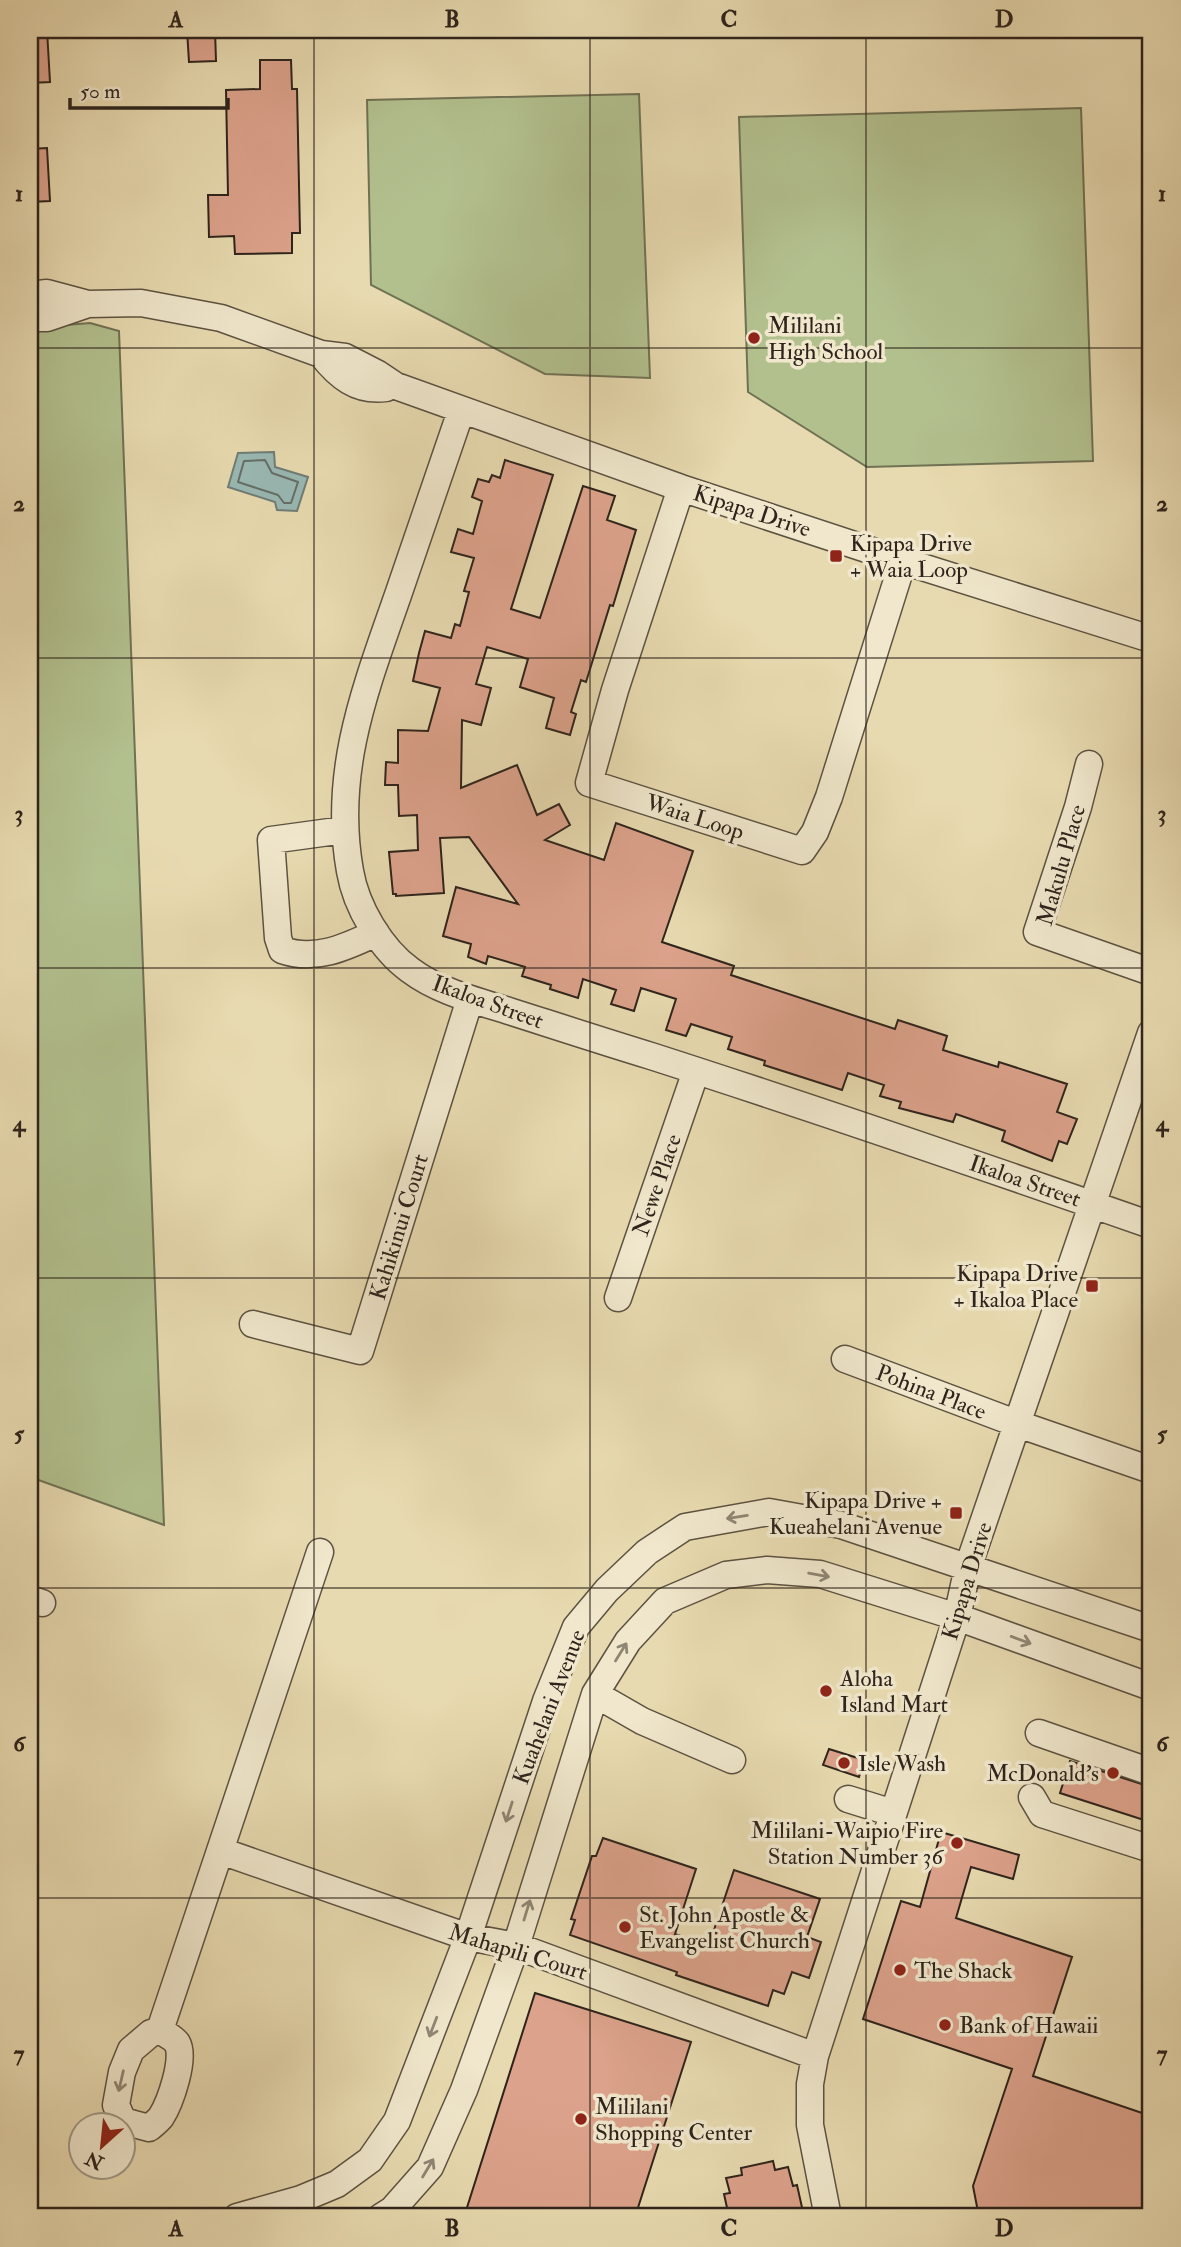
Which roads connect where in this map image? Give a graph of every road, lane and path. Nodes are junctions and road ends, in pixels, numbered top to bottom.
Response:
1 (30, 295) edge
2 (88, 304) junction
3 (30, 318) edge
4 (461, 411) junction
5 (681, 488) junction
6 (904, 561) junction
7 (1151, 639) edge
8 (1089, 764) dead end
9 (344, 830) junction
10 (376, 933) junction
11 (1151, 972) edge
12 (471, 999) junction
13 (1151, 1033) edge
14 (696, 1071) junction
15 (1094, 1205) junction
16 (1151, 1224) edge
17 (618, 1298) dead end
18 (253, 1324) dead end
19 (845, 1359) dead end
20 (1018, 1424) junction
21 (1151, 1470) edge
22 (320, 1552) dead end
23 (968, 1567) junction
24 (957, 1618) junction
25 (1151, 1629) edge
26 (1151, 1687) edge
27 (595, 1693) junction
28 (732, 1760) dead end
29 (1151, 1761) edge
30 (1151, 1772) edge
31 (848, 1799) dead end
32 (893, 1813) junction
33 (1151, 1837) edge
34 (1151, 1849) edge
35 (221, 1851) junction
36 (468, 1937) junction
37 (516, 1947) junction
38 (160, 2030) dead end
39 (815, 2056) junction
40 (237, 2217) edge
41 (382, 2217) edge
42 (828, 2217) edge

1 - 2 street, Kipapa Drive
2 - 3 street, Kipapa Drive
2 - 4 street, Kipapa Drive
4 - 5 street, Kipapa Drive
4 - 9 street, Ikaloa Street
5 - 6 street, Kipapa Drive
5 - 6 street, Waia Loop
6 - 7 street, Kipapa Drive
8 - 11 street, Makulu Place
9 - 10 street, Ikaloa Street
9 - 10 street
10 - 12 street, Ikaloa Street
12 - 14 street, Ikaloa Street
12 - 18 street, Kahikinui Court
13 - 15 street, Kipapa Drive
14 - 15 street, Ikaloa Street
14 - 17 street, Newe Place
15 - 16 street, Ikaloa Street
15 - 20 street, Kipapa Drive
19 - 20 street, Pohina Place
20 - 21 street, Pohina Place
20 - 23 street, Kipapa Drive
22 - 35 street
23 - 24 street, Kipapa Drive
23 - 25 street, Kuahelani Avenue
23 -> 36 street, Kuahelani Avenue
24 -> 26 street, Kuahelani Avenue
27 -> 24 street, Kuahelani Avenue
24 - 32 street, Kipapa Drive
27 - 28 street
37 -> 27 street, Kuahelani Avenue
29 - 30 street
31 - 32 street
32 - 39 street, Kipapa Drive
33 - 34 street
35 - 36 street, Mahapili Court
35 - 38 street
36 - 37 street, Mahapili Court
36 -> 40 street, Kuahelani Avenue
37 - 39 street, Mahapili Court
41 -> 37 street, Kuahelani Avenue
39 - 42 street, Kipapa Drive

